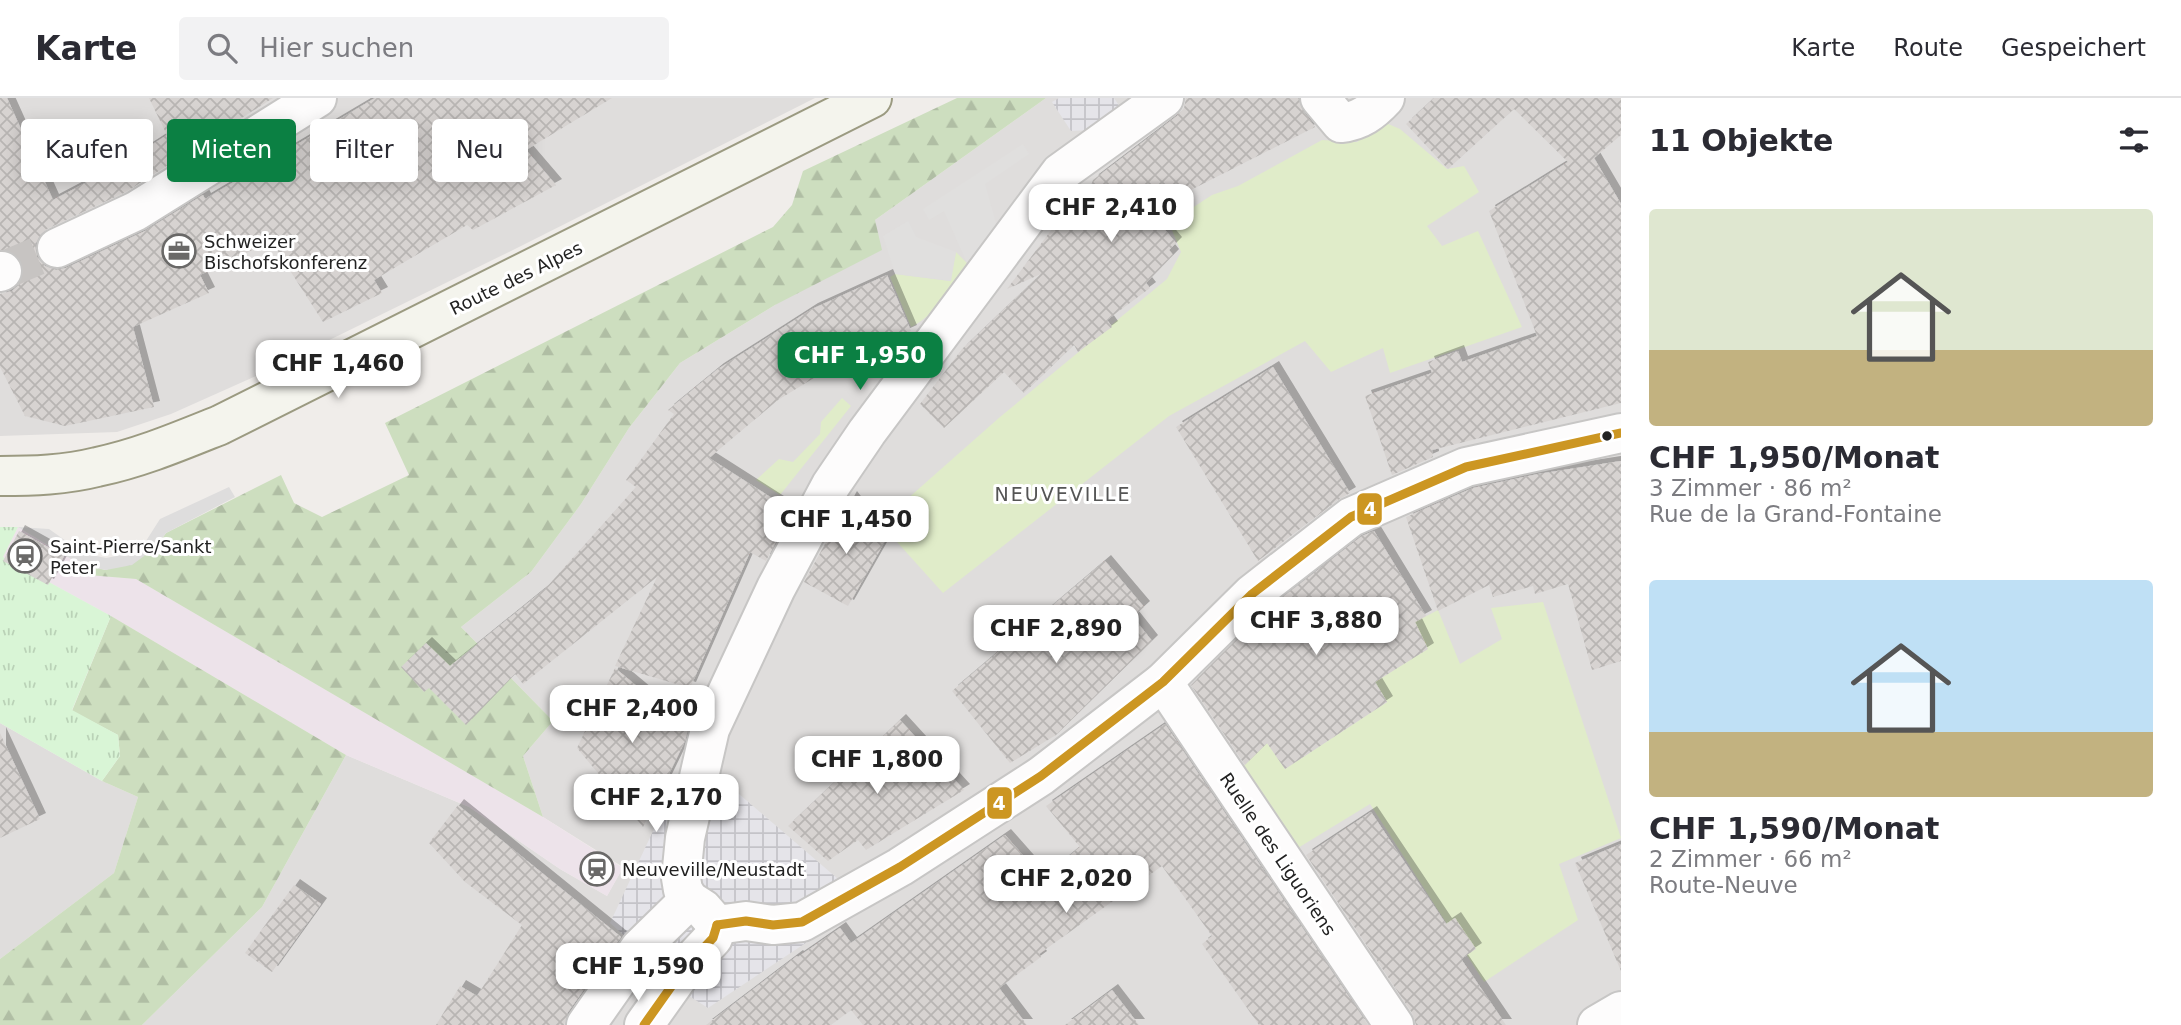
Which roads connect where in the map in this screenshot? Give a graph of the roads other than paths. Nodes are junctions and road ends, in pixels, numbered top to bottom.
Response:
1 (317, 98) edge
2 (872, 98) edge
3 (1164, 98) edge
4 (1320, 98) edge
5 (1385, 98) edge
6 (57, 248) tunnel mouth
7 (1621, 433) edge
8 (0, 477) edge
9 (1163, 682) junction
10 (689, 900) junction
11 (717, 925) junction
12 (1621, 1012) edge
13 (586, 1025) edge
14 (644, 1025) edge
15 (1394, 1025) edge
16 (1597, 1025) edge

1 - 6 street
2 - 8 main road, Route des Alpes
3 - 10 street
4 - 5 street
7 - 9 street
9 - 11 street
9 - 15 street, Ruelle des Liguoriens
10 - 11 street
10 - 13 street
11 - 14 street
12 - 16 street

